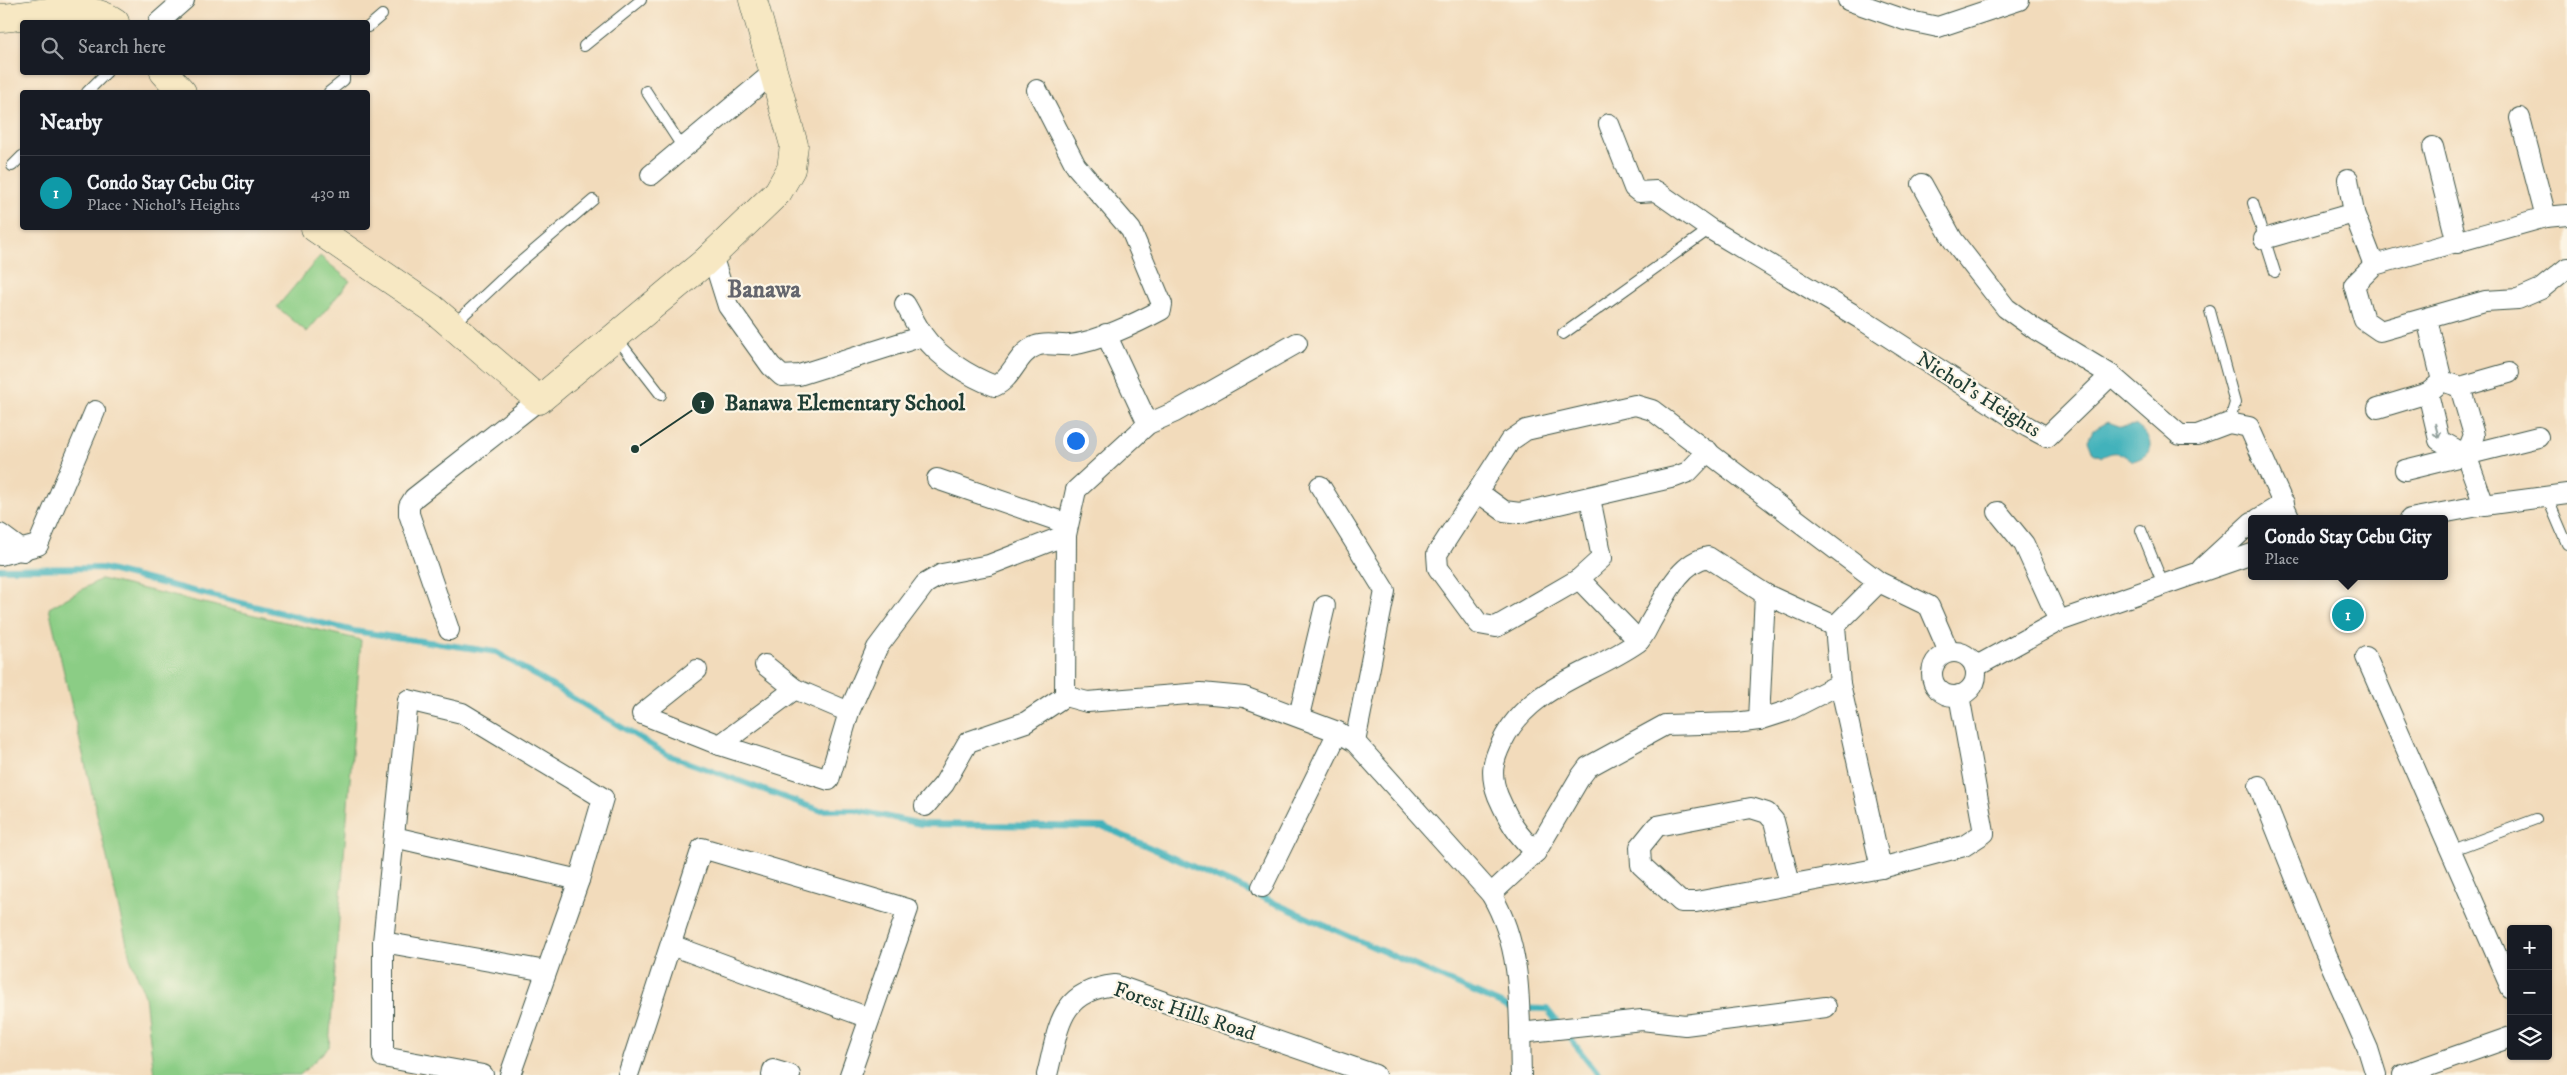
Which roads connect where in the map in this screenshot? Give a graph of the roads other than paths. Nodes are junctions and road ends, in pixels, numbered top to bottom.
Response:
1 (184, 0) edge
2 (641, 0) edge
3 (753, 0) edge
4 (1848, 0) edge
5 (2019, 0) edge
6 (54, 5) edge
7 (91, 6) edge
8 (382, 15) dead end
9 (0, 18) edge
10 (112, 20) edge
11 (161, 20) edge
12 (370, 25) edge
13 (584, 46) dead end
14 (774, 72) junction
15 (104, 75) edge
16 (167, 75) edge
17 (344, 75) edge
18 (89, 90) edge
19 (180, 90) edge
20 (332, 90) edge
21 (1037, 90) dead end
22 (646, 91) dead end
23 (2520, 118) dead end
24 (1609, 124) dead end
25 (683, 148) junction
26 (2433, 148) dead end
27 (20, 158) edge
28 (12, 166) dead end
29 (651, 174) dead end
30 (2348, 179) dead end
31 (1922, 184) dead end
32 (593, 200) dead end
33 (2253, 203) dead end
34 (2354, 213) junction
35 (2567, 215) edge
36 (2546, 217) junction
37 (1710, 228) junction
38 (318, 230) edge
39 (2264, 239) junction
40 (2457, 243) junction
41 (712, 255) junction
42 (2374, 265) junction
43 (2567, 268) edge
44 (2275, 272) dead end
45 (905, 304) dead end
46 (2210, 311) dead end
47 (2427, 319) junction
48 (452, 325) junction
49 (1106, 334) junction
50 (1563, 334) dead end
51 (616, 336) junction
52 (924, 336) junction
53 (1297, 343) dead end
54 (2509, 372) dead end
55 (2111, 375) junction
56 (2443, 387) junction
57 (661, 395) dead end
58 (539, 400) junction
59 (2378, 408) dead end
60 (95, 411) dead end
61 (2229, 423) junction
62 (1148, 424) junction
63 (2538, 438) dead end
64 (1708, 451) junction
65 (2466, 455) junction
66 (2405, 470) dead end
67 (938, 479) dead end
68 (1320, 486) dead end
69 (1478, 492) junction
70 (2557, 496) edge
71 (1590, 498) junction
72 (2484, 505) junction
73 (2287, 511) edge
74 (1998, 512) dead end
75 (2272, 515) edge
76 (2431, 515) edge
77 (2248, 526) edge
78 (1067, 530) junction
79 (2141, 530) dead end
80 (0, 534) edge
81 (2567, 544) edge
82 (22, 551) junction
83 (0, 555) edge
84 (2248, 555) edge
85 (2197, 573) junction
86 (1579, 580) junction
87 (1878, 582) junction
88 (2163, 584) junction
89 (1765, 594) junction
90 (1326, 606) dead end
91 (2059, 621) junction
92 (1835, 626) junction
93 (449, 630) dead end
94 (1639, 641) junction
95 (1949, 652) junction
96 (2366, 657) dead end
97 (765, 666) dead end
98 (1975, 667) junction
99 (697, 670) dead end
100 (1840, 684) junction
101 (795, 688) junction
102 (1959, 695) junction
103 (1065, 696) junction
104 (849, 712) junction
105 (1299, 716) junction
106 (1759, 720) junction
107 (1338, 732) junction
108 (1355, 742) junction
109 (720, 745) junction
110 (2259, 786) dead end
111 (925, 806) dead end
112 (2536, 819) dead end
113 (394, 836) junction
114 (2450, 851) junction
115 (1536, 852) junction
116 (1882, 868) junction
117 (579, 880) junction
118 (1790, 884) junction
119 (1262, 887) dead end
120 (1491, 894) junction
121 (383, 942) junction
122 (671, 945) junction
123 (546, 971) junction
124 (2507, 979) edge
125 (1826, 1007) dead end
126 (869, 1018) junction
127 (1520, 1029) junction
128 (2507, 1038) edge
129 (483, 1075) edge
130 (510, 1075) edge
131 (628, 1075) edge
132 (772, 1075) edge
133 (790, 1075) edge
134 (850, 1075) edge
135 (1047, 1075) edge
136 (1375, 1075) edge
137 (1521, 1075) edge
138 (2376, 1075) edge
139 (2403, 1075) edge

1 - 11 street
2 - 13 lane
3 - 14 street
4 - 5 street
6 - 7 street
6 - 9 street
7 - 10 street
8 - 12 lane
14 - 25 street
14 - 41 street
15 - 18 lane
16 - 19 street
17 - 20 lane
21 - 49 street
22 - 25 lane
23 - 36 street
24 - 37 street, Nichol's Heights
25 - 29 street
26 - 40 street
27 - 28 lane
30 - 34 street
31 - 55 street
32 - 48 lane
33 - 39 lane
34 - 39 street
34 - 42 street
35 - 36 street
36 - 40 street
37 - 50 lane
37 - 55 street, Nichol's Heights
38 - 48 street
39 - 44 lane
40 - 42 street
41 - 51 street
41 - 52 street
42 - 47 street
43 - 47 street
45 - 52 street
46 - 61 lane
47 - 56 street
48 - 58 street
49 - 52 street
49 - 62 street
51 - 57 lane
51 - 58 street
53 - 62 street
54 - 56 street
55 - 61 street
56 - 59 street
56 - 65 street
56 -> 65 street
58 - 93 street
60 - 82 street
61 - 73 street
62 - 78 street
63 - 65 street
64 - 69 street
64 - 71 street
64 - 87 street
65 - 66 street
65 - 72 street
67 - 78 street
68 - 108 street
69 - 71 street
69 - 86 street
70 - 72 street
70 - 81 lane
71 - 86 street
72 - 76 street
73 - 75 street
74 - 91 street
77 - 85 street
78 - 103 street
78 - 104 street
79 - 88 lane
80 - 82 street
82 - 83 street
84 - 85 street
85 - 88 street
86 - 94 street
87 - 92 street
87 - 95 street
88 - 91 street
89 - 92 street
89 - 94 street
89 - 106 street
90 - 105 street
91 - 98 street
92 - 100 street
94 - 115 street
95 - 98 street
95 - 102 street
96 - 114 street
97 - 101 street
98 - 102 street
99 - 109 street
100 - 106 street
100 - 116 street
101 - 104 street
101 - 109 street
102 - 116 street
103 - 105 street
103 - 111 street
104 - 109 street
105 - 107 street
106 - 115 street
107 - 108 street
107 - 119 street
108 - 120 street
110 - 138 street
112 - 114 lane
113 - 117 street
113 - 117 street
113 - 121 street
114 - 124 street
115 - 120 street
116 - 118 street
117 - 123 street
118 - 118 street
120 - 127 street
121 - 123 street
121 - 129 street
122 - 126 street
122 - 126 street
122 - 131 street
123 - 130 street
125 - 127 street
126 - 134 street
127 - 137 street
128 - 139 street
132 - 133 street
135 - 136 street, Forest Hills Road

